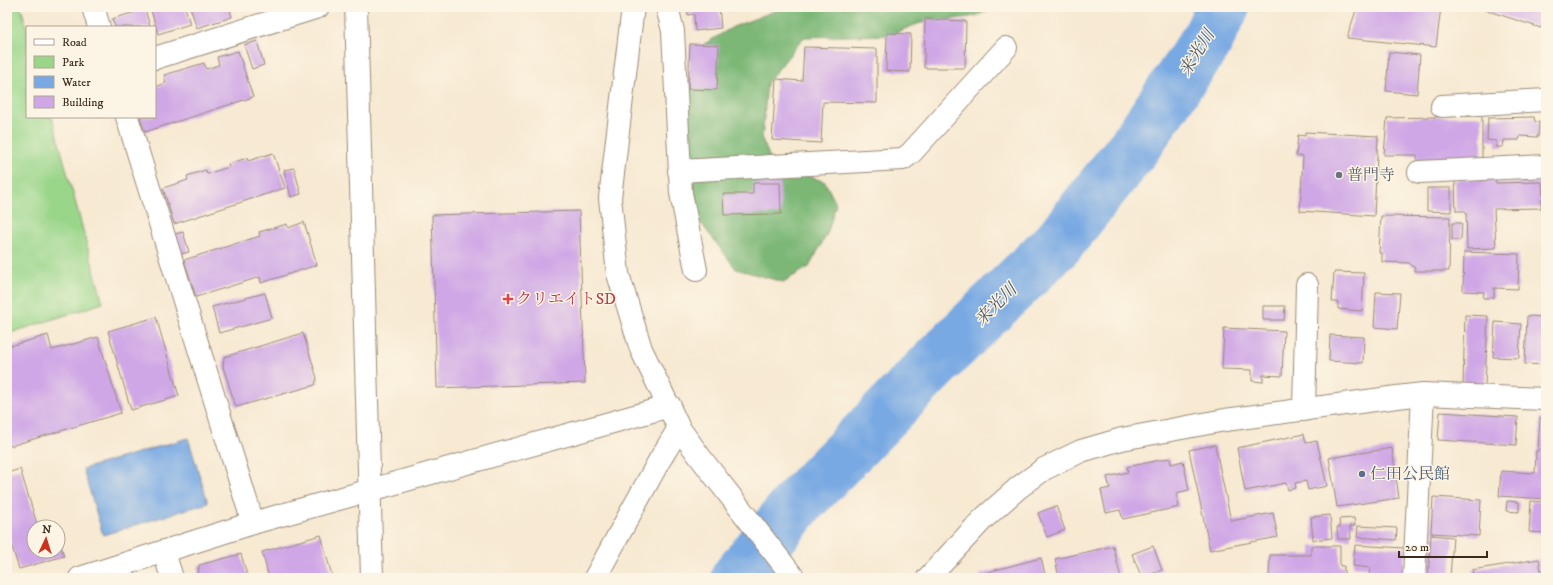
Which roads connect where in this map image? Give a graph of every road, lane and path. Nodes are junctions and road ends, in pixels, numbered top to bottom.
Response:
1 (93, 7) edge
2 (318, 7) edge
3 (356, 7) edge
4 (633, 7) edge
5 (667, 7) edge
6 (99, 26) edge
7 (1006, 48) dead end
8 (156, 58) edge
9 (1546, 100) edge
10 (1442, 106) dead end
11 (127, 118) edge
12 (1546, 166) edge
13 (679, 171) junction
14 (1420, 172) dead end
15 (696, 270) dead end
16 (1307, 285) dead end
17 (1422, 394) junction
18 (1546, 399) edge
19 (670, 406) junction
20 (1304, 410) junction
21 (679, 428) junction
22 (370, 491) junction
23 (253, 523) junction
24 (164, 552) junction
25 (80, 578) edge
26 (172, 578) edge
27 (372, 578) edge
28 (595, 578) edge
29 (794, 578) edge
30 (928, 578) edge
31 (1414, 578) edge

1 - 6 street
2 - 8 street
3 - 22 street
4 - 19 street
5 - 13 street
7 - 13 street
9 - 10 street
11 - 23 street
12 - 14 street
13 - 15 street
16 - 20 street
17 - 18 street
17 - 20 street
17 - 31 street
19 - 21 street
19 - 22 street
20 - 30 street
21 - 28 street
21 - 29 street
22 - 23 street
22 - 27 street
23 - 24 street
24 - 25 street
24 - 26 street

